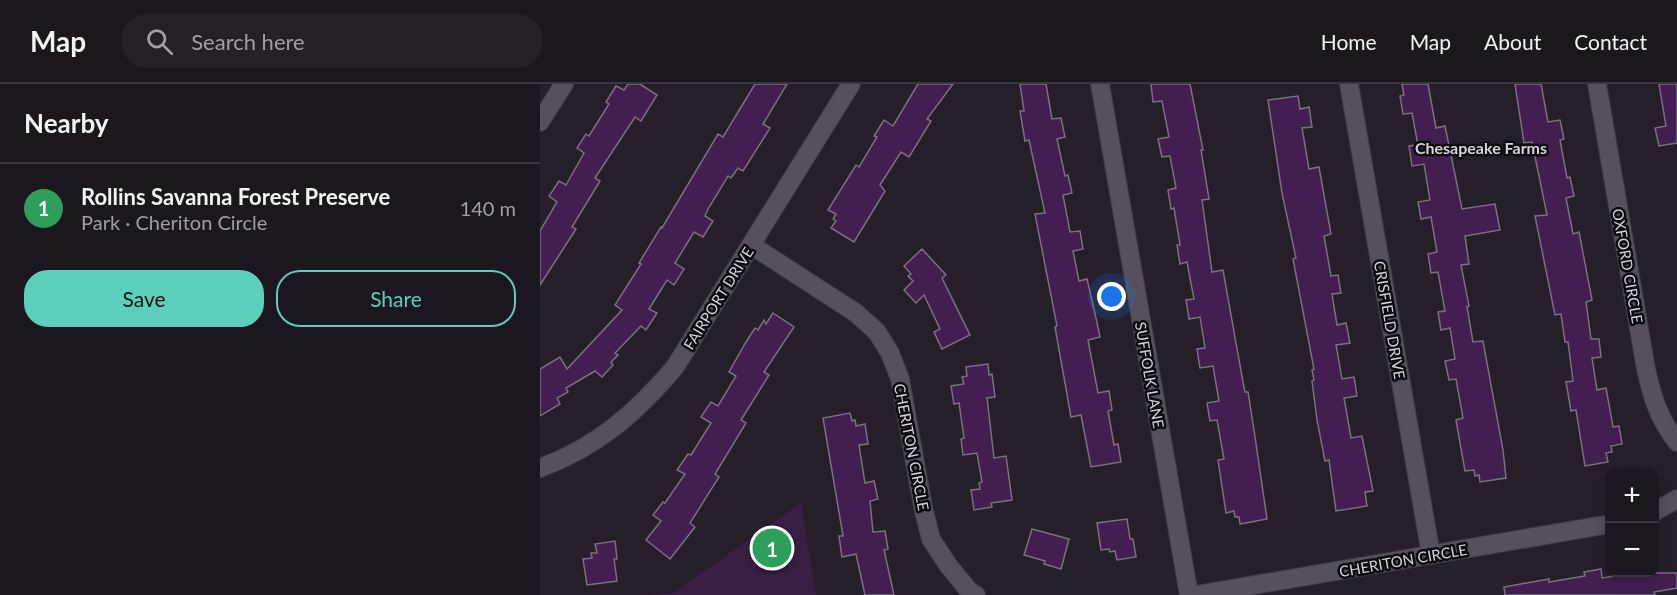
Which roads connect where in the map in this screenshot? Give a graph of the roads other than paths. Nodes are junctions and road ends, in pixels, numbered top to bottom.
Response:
1 (564, 84) edge
2 (851, 84) edge
3 (1100, 84) edge
4 (1349, 84) edge
5 (1597, 84) edge
6 (540, 122) edge
7 (751, 245) junction
8 (1677, 442) edge
9 (540, 468) edge
10 (1677, 499) edge
11 (1659, 510) edge
12 (1605, 525) edge
13 (1431, 555) junction
14 (976, 595) edge
15 (1188, 595) edge
16 (1196, 595) edge

1 - 6 street
2 - 7 street, FAIRPORT DRIVE
3 - 15 street, SUFFOLK LANE
4 - 13 street, CRISFIELD DRIVE
5 - 8 street, OXFORD CIRCLE
7 - 9 street, FAIRPORT DRIVE
7 - 14 street, CHERITON CIRCLE
10 - 11 street
12 - 13 street, CHERITON CIRCLE
13 - 16 street, CHERITON CIRCLE

